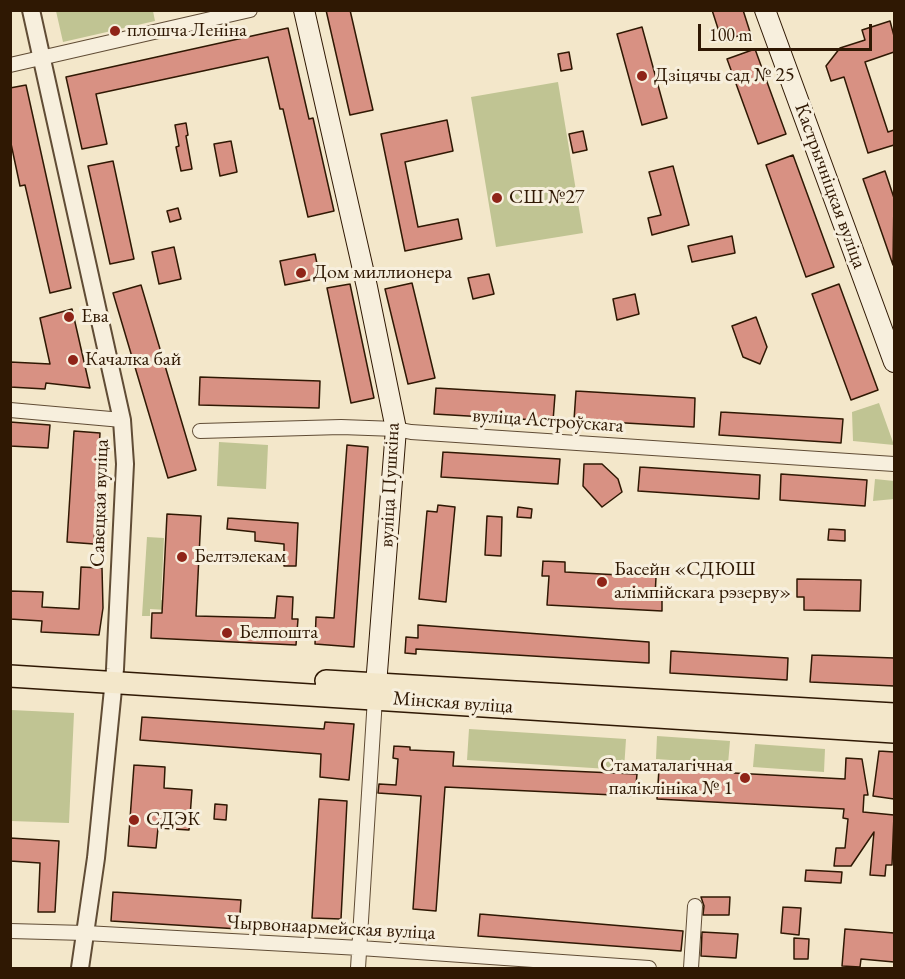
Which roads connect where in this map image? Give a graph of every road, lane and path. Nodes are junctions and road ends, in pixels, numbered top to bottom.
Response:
1 (32, 10) edge
2 (250, 10) edge
3 (304, 10) edge
4 (765, 10) edge
5 (42, 58) junction
6 (10, 65) edge
7 (894, 362) edge
8 (10, 410) edge
9 (122, 420) junction
10 (396, 429) junction
11 (200, 431) dead end
12 (894, 464) edge
13 (10, 662) edge
14 (10, 676) edge
15 (114, 676) junction
16 (375, 691) junction
17 (894, 714) edge
18 (894, 732) edge
19 (695, 906) dead end
20 (10, 931) edge
21 (85, 933) junction
22 (360, 948) junction
23 (80, 969) edge
24 (358, 969) edge
25 (649, 969) edge
26 (691, 969) edge

1 - 5 street, Савецкая вуліца
2 - 5 street
3 - 10 main road, вуліца Пушкіна
4 - 7 main road, Кастрычніцкая вуліца
5 - 6 street
5 - 9 street, Савецкая вуліца
8 - 9 street
9 - 15 street, Савецкая вуліца
10 - 11 street, вуліца Астроўскага
10 - 12 street, вуліца Астроўскага
10 - 16 main road, вуліца Пушкіна
13 - 15 main road, Мінская вуліца
14 - 15 main road, Мінская вуліца
15 - 16 main road, Мінская вуліца
15 - 21 street, Савецкая вуліца
16 - 17 main road, Мінская вуліца
16 - 18 main road, Мінская вуліца
16 - 22 street, вуліца Пушкіна
19 - 26 street
20 - 21 street, Чырвонаармейская вуліца
21 - 22 street, Чырвонаармейская вуліца
21 - 23 street, Савецкая вуліца
22 - 24 street, вуліца Пушкіна
22 - 25 street, Чырвонаармейская вуліца

